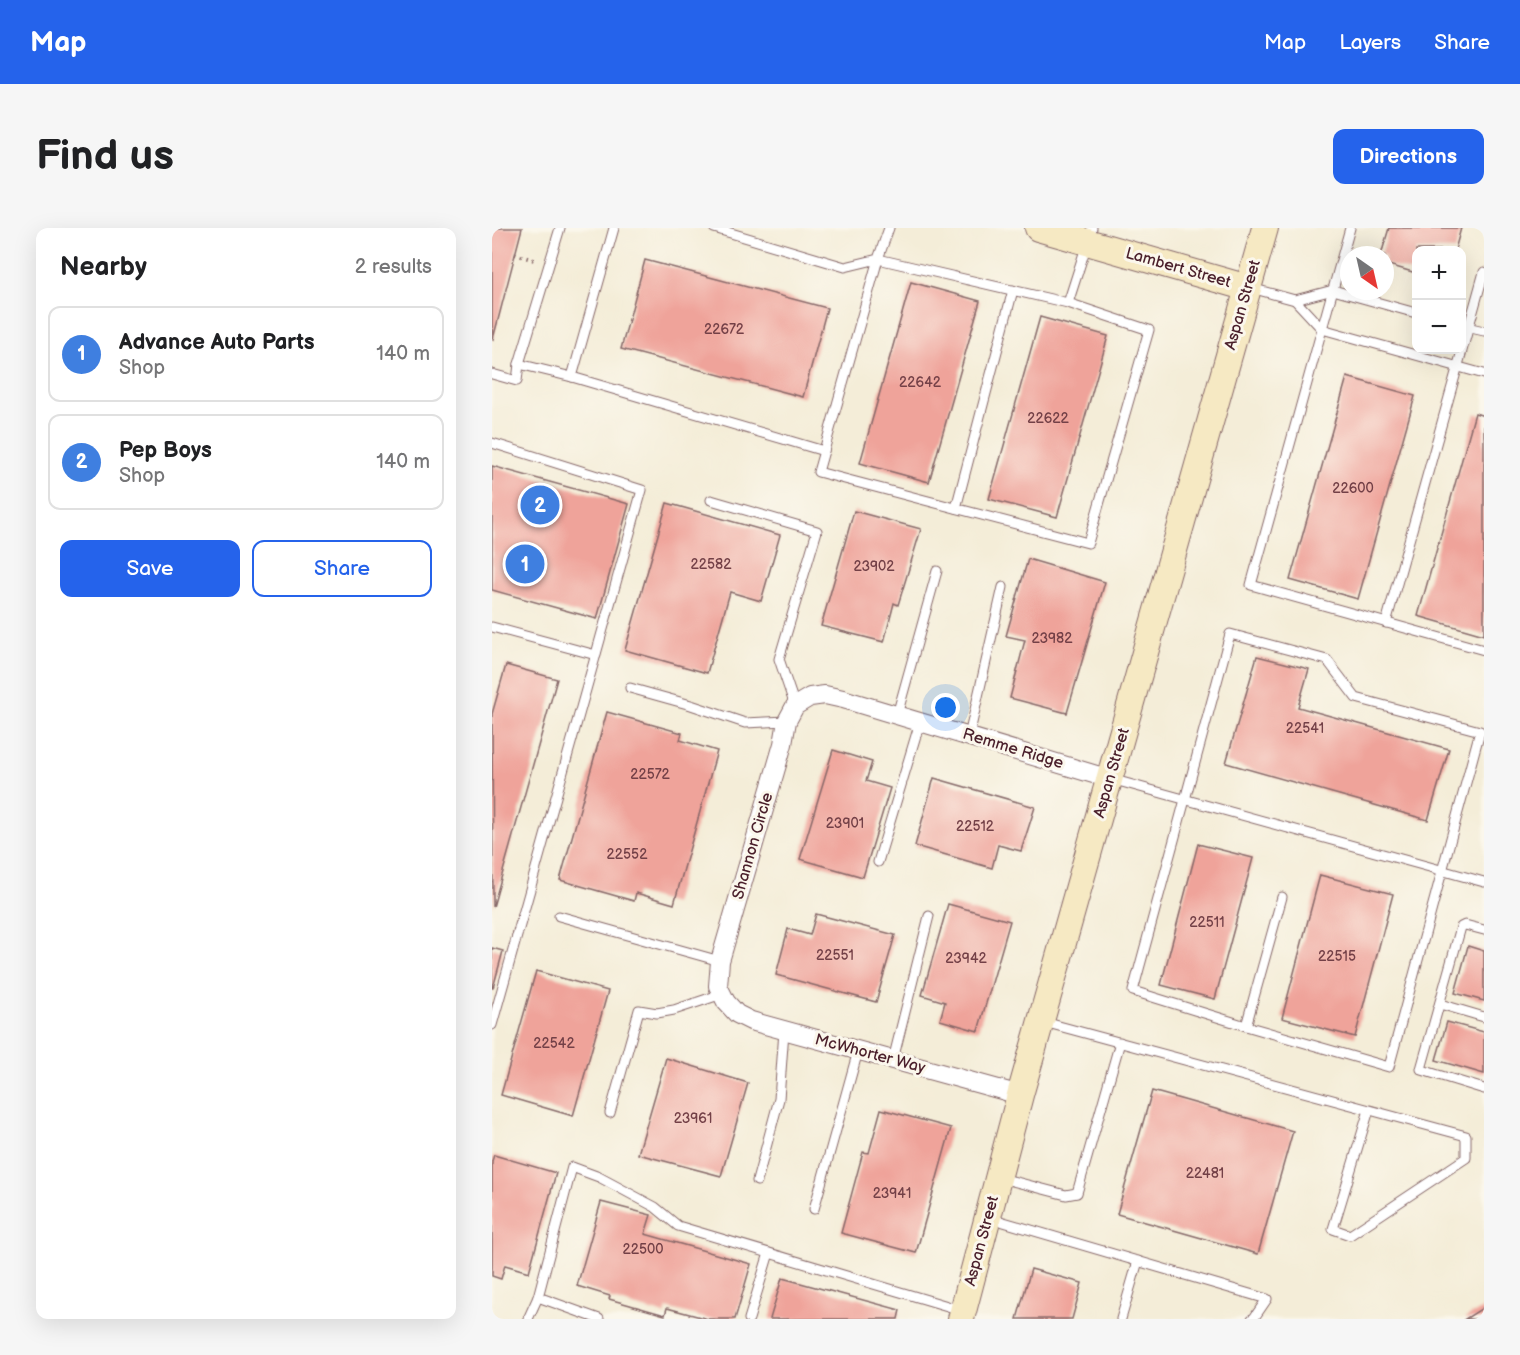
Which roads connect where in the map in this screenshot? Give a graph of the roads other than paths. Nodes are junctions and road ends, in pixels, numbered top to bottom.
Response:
1 (560, 228) edge
2 (614, 228) edge
3 (714, 228) edge
4 (889, 228) edge
5 (1038, 228) edge
6 (1265, 228) edge
7 (1350, 228) edge
8 (1090, 235) edge
9 (878, 259) junction
10 (1484, 272) edge
11 (1248, 288) junction
12 (1013, 290) junction
13 (1333, 290) junction
14 (1295, 300) junction
15 (1068, 303) junction
16 (1412, 312) edge
17 (1466, 323) edge
18 (1466, 326) edge
19 (1322, 329) junction
20 (1484, 331) edge
21 (1460, 354) edge
22 (519, 364) junction
23 (1458, 367) junction
24 (492, 374) edge
25 (1484, 374) edge
26 (572, 376) junction
27 (492, 443) edge
28 (825, 451) junction
29 (711, 500) dead end
30 (956, 508) junction
31 (937, 571) dead end
32 (1003, 587) dead end
33 (1386, 623) junction
34 (492, 627) edge
35 (1484, 650) edge
36 (596, 655) junction
37 (630, 688) dead end
38 (797, 708) junction
39 (897, 715) junction
40 (920, 722) junction
41 (969, 736) junction
42 (1110, 778) junction
43 (1185, 799) junction
44 (878, 862) dead end
45 (1442, 870) junction
46 (1484, 882) edge
47 (1282, 897) dead end
48 (560, 916) dead end
49 (929, 916) dead end
50 (1484, 930) edge
51 (720, 961) junction
52 (724, 998) junction
53 (1440, 1004) junction
54 (1484, 1017) edge
55 (1041, 1021) junction
56 (492, 1025) edge
57 (1246, 1026) junction
58 (784, 1031) junction
59 (1120, 1042) junction
60 (858, 1051) junction
61 (893, 1060) junction
62 (1484, 1089) edge
63 (1020, 1095) junction
64 (1369, 1110) junction
65 (610, 1113) dead end
66 (999, 1177) junction
67 (758, 1181) dead end
68 (814, 1209) dead end
69 (988, 1218) junction
70 (769, 1252) junction
71 (1138, 1261) junction
72 (538, 1297) junction
73 (962, 1315) edge
74 (528, 1319) edge
75 (599, 1319) edge
76 (749, 1319) edge
77 (1121, 1319) edge
78 (1252, 1319) edge

1 - 22 lane
2 - 26 lane
3 - 9 lane
4 - 9 lane
5 - 8 street, Lambert Street
6 - 11 street, Aspan Street
7 - 13 lane
8 - 11 street, Lambert Street
8 - 15 lane
9 - 12 lane
9 - 28 lane
10 - 17 lane
11 - 14 lane
11 - 42 street, Aspan Street
12 - 15 lane
12 - 30 lane
13 - 14 lane
13 - 16 lane
13 - 19 lane
14 - 19 lane
15 - 30 lane
18 - 20 lane
19 - 23 lane
19 - 33 lane
21 - 23 lane
22 - 24 lane
22 - 26 lane
23 - 25 lane
23 - 33 lane
26 - 28 lane
27 - 36 lane
28 - 30 lane
29 - 38 lane
31 - 39 lane
32 - 41 lane
33 - 35 lane
34 - 36 lane
36 - 56 lane
37 - 38 lane
38 - 39 street, Remme Ridge
38 - 51 street, Shannon Circle
39 - 40 street, Remme Ridge
40 - 41 street, Remme Ridge
40 - 44 lane
41 - 42 street, Remme Ridge
42 - 43 lane
42 - 55 street, Aspan Street
43 - 45 lane
43 - 45 lane
43 - 57 lane
45 - 46 lane
45 - 57 lane
47 - 57 lane
48 - 51 lane
49 - 61 lane
50 - 53 lane
51 - 52 street, Shannon Circle
52 - 58 street, McWhorter Way
52 - 65 lane
53 - 54 lane
53 - 62 lane
55 - 59 lane
55 - 63 street, Aspan Street
58 - 60 street, McWhorter Way
58 - 67 lane
59 - 64 lane
59 - 66 lane
60 - 61 street, McWhorter Way
60 - 68 lane
61 - 63 street, McWhorter Way
63 - 66 street, Aspan Street
64 - 64 lane
66 - 69 street, Aspan Street
69 - 71 lane
69 - 73 street, Aspan Street
70 - 72 lane
70 - 73 lane
70 - 76 lane
71 - 77 lane
71 - 78 lane
72 - 74 lane
72 - 75 lane

